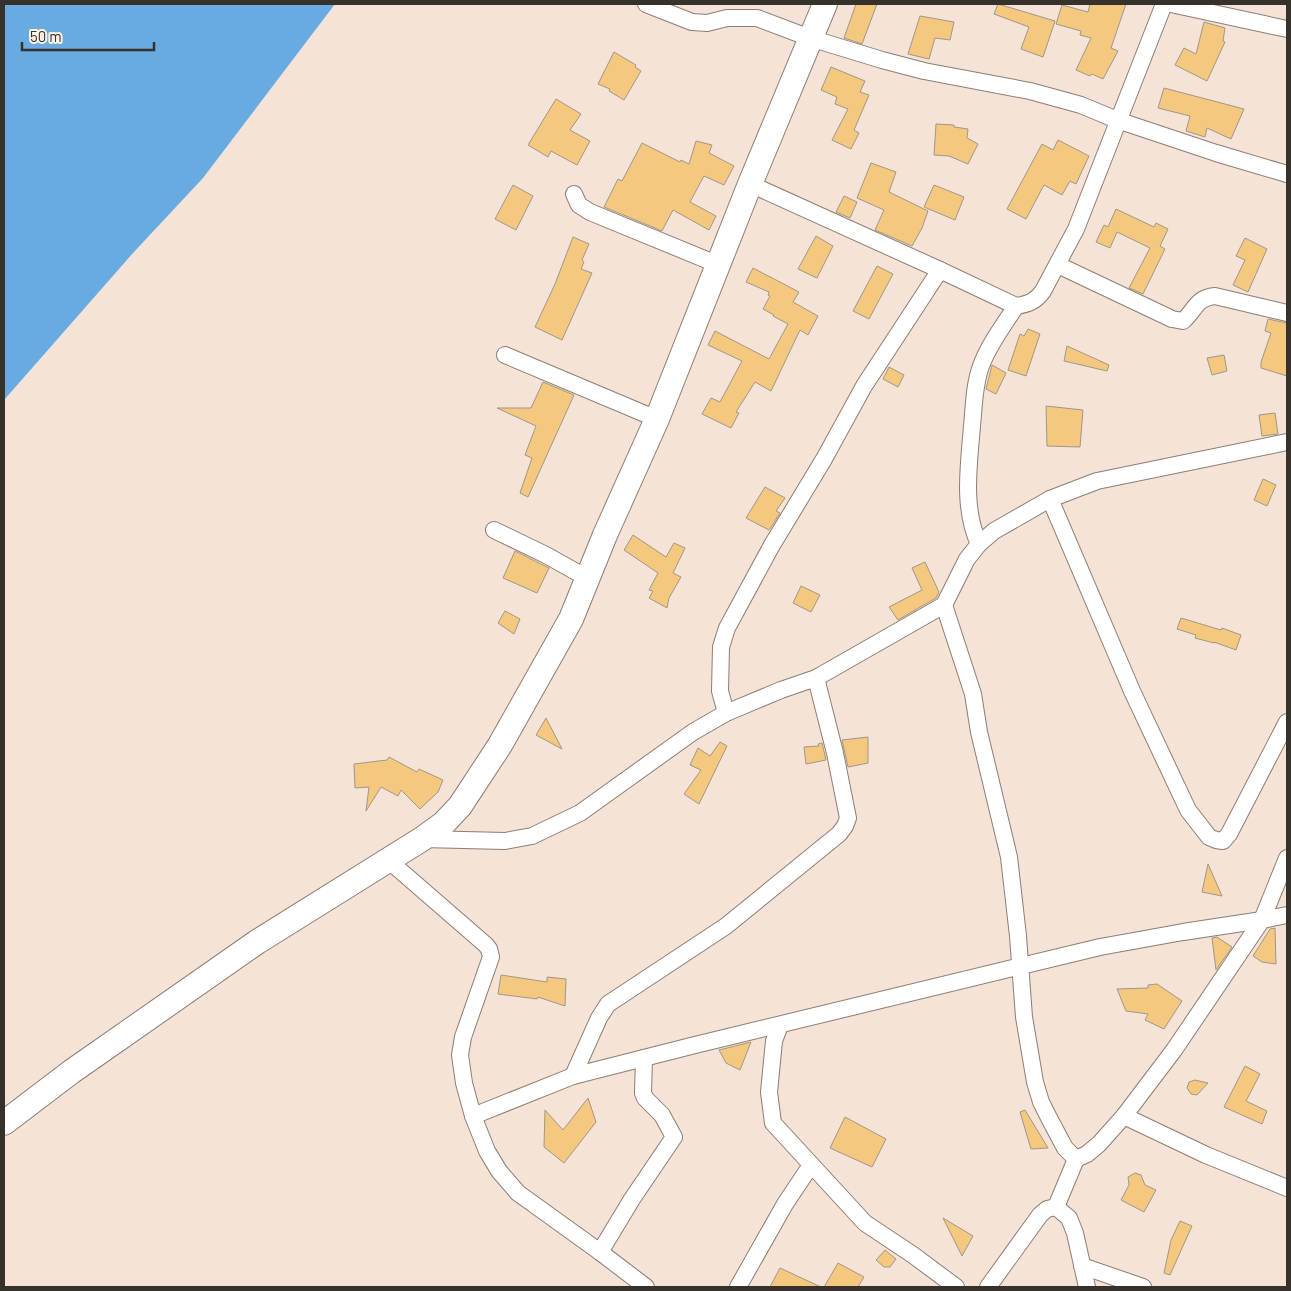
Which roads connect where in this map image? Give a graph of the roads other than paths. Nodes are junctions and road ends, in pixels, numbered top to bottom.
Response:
1 (646, 4) edge
2 (825, 4) edge
3 (1164, 4) edge
4 (1171, 4) edge
5 (1287, 29) edge
6 (810, 38) junction
7 (1117, 120) junction
8 (1287, 174) edge
9 (750, 184) junction
10 (574, 194) dead end
11 (718, 265) junction
12 (1058, 265) junction
13 (940, 270) junction
14 (1016, 306) junction
15 (1287, 313) edge
16 (505, 355) dead end
17 (657, 419) junction
18 (1287, 442) edge
19 (1050, 499) junction
20 (494, 530) dead end
21 (979, 544) junction
22 (587, 578) junction
23 (944, 605) junction
24 (816, 678) junction
25 (726, 713) junction
26 (1287, 722) edge
27 (422, 839) junction
28 (1287, 858) edge
29 (388, 860) junction
30 (1287, 915) edge
31 (1262, 920) junction
32 (1021, 966) junction
33 (780, 1025) junction
34 (644, 1058) junction
35 (573, 1076) junction
36 (473, 1116) junction
37 (1124, 1116) junction
38 (4, 1123) edge
39 (1076, 1159) junction
40 (811, 1165) junction
41 (1287, 1188) edge
42 (1056, 1207) junction
43 (600, 1252) junction
44 (1082, 1266) junction
45 (646, 1287) edge
46 (738, 1287) edge
47 (956, 1287) edge
48 (988, 1287) edge
49 (1087, 1287) edge
50 (1143, 1287) edge

1 - 6 street
2 - 6 main road
3 - 7 street
4 - 5 street
6 - 7 street
6 - 9 main road
7 - 8 street
7 - 12 street
9 - 11 main road
9 - 13 street
10 - 11 street
11 - 17 main road
12 - 14 street
12 - 15 street
13 - 14 street
13 - 25 street
14 - 21 street
16 - 17 street
17 - 22 main road
18 - 19 street
19 - 21 street
19 - 26 street
20 - 22 street
21 - 23 street
22 - 27 main road
23 - 24 street
23 - 32 street
24 - 25 street
24 - 35 street
25 - 27 street
27 - 29 main road
28 - 31 street
29 - 36 street
29 - 38 main road
30 - 31 street
31 - 32 street
31 - 37 street
32 - 33 street
32 - 39 street
33 - 34 street
33 - 40 street
34 - 35 street
34 - 43 street
35 - 36 street
36 - 43 street
37 - 39 street
37 - 41 street
39 - 42 street
40 - 46 street
40 - 47 street
42 - 44 street
42 - 48 street
43 - 45 street
44 - 49 street
44 - 50 street

